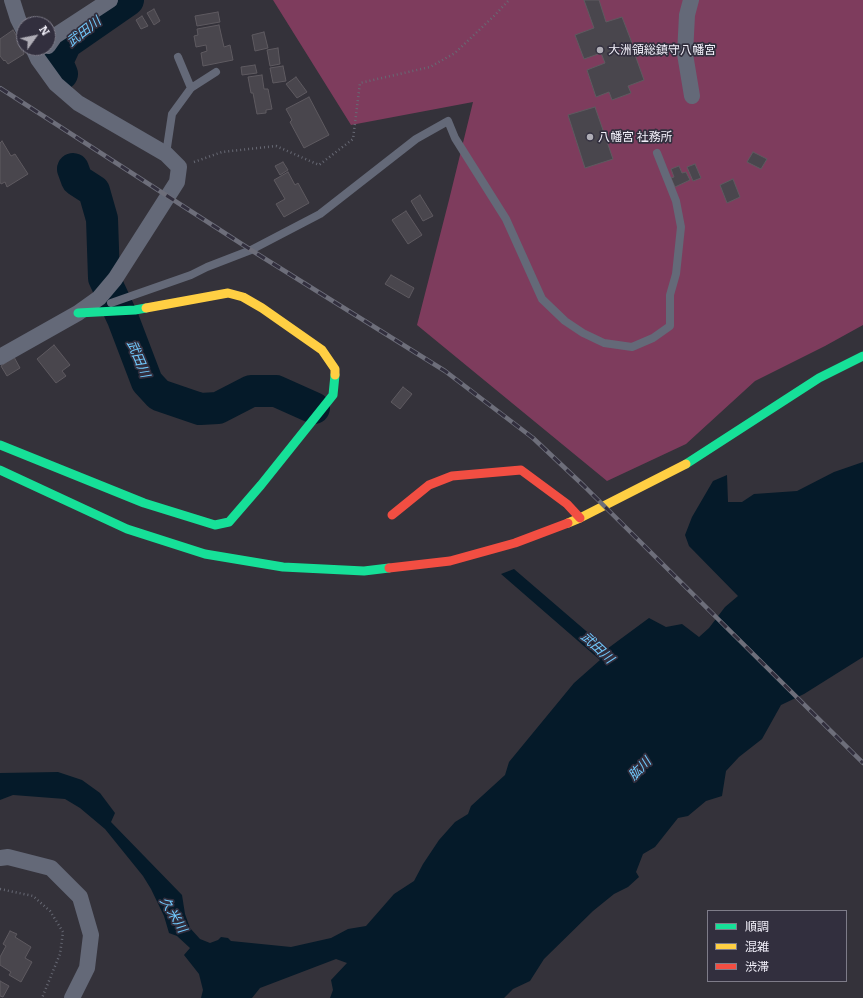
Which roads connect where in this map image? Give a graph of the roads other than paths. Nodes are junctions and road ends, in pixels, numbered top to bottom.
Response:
1 (12, 0) edge
2 (110, 0) edge
3 (691, 0) edge
4 (17, 16) edge
5 (56, 35) edge
6 (44, 56) edge
7 (178, 57) dead end
8 (216, 72) dead end
9 (192, 88) junction
10 (692, 96) dead end
11 (657, 153) dead end
12 (166, 154) junction
13 (78, 314) junction
14 (863, 356) edge
15 (0, 357) edge
16 (0, 445) edge
17 (0, 470) edge
18 (392, 515) dead end
19 (580, 518) junction
20 (0, 858) edge
21 (72, 998) edge

1 - 4 street
2 - 5 street
3 - 10 street
6 - 12 street
7 - 9 lane
8 - 9 lane
9 - 12 lane
11 - 13 lane
12 - 13 street
13 - 15 street
13 - 16 street
14 - 19 street
17 - 19 street
18 - 19 street
20 - 21 street

